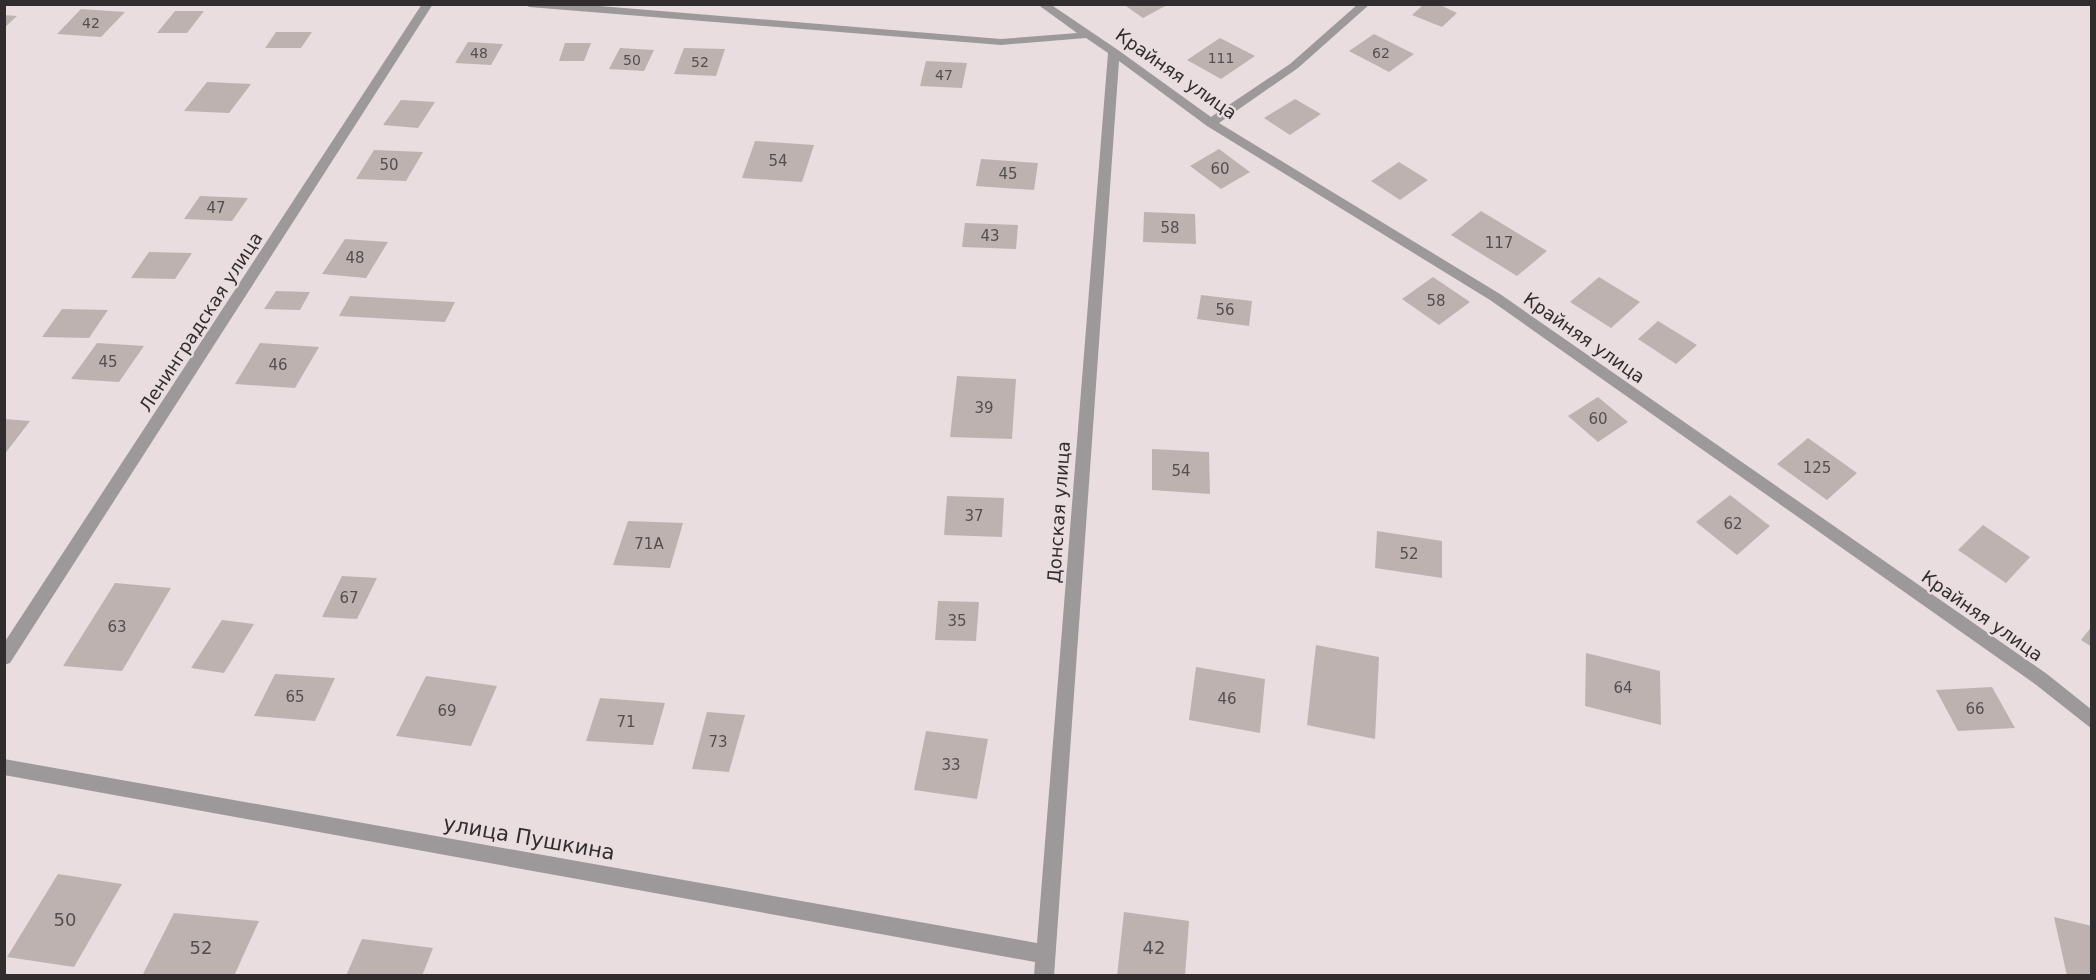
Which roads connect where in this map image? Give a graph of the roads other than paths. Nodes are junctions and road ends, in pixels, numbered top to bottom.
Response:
1 (428, 4) edge
2 (530, 4) edge
3 (1042, 4) edge
4 (1365, 4) edge
5 (1087, 35) junction
6 (1114, 52) junction
7 (1211, 123) junction
8 (4, 658) edge
9 (2091, 721) edge
10 (4, 767) edge
11 (1046, 954) junction
12 (1044, 975) edge

1 - 8 street, Ленинградская улица
2 - 5 street
3 - 5 street, Крайняя улица
4 - 7 street
5 - 6 street, Крайняя улица
6 - 7 street, Крайняя улица
6 - 11 street, Донская улица
7 - 9 street, Крайняя улица
10 - 11 street, улица Пушкина
11 - 12 street, Донская улица

